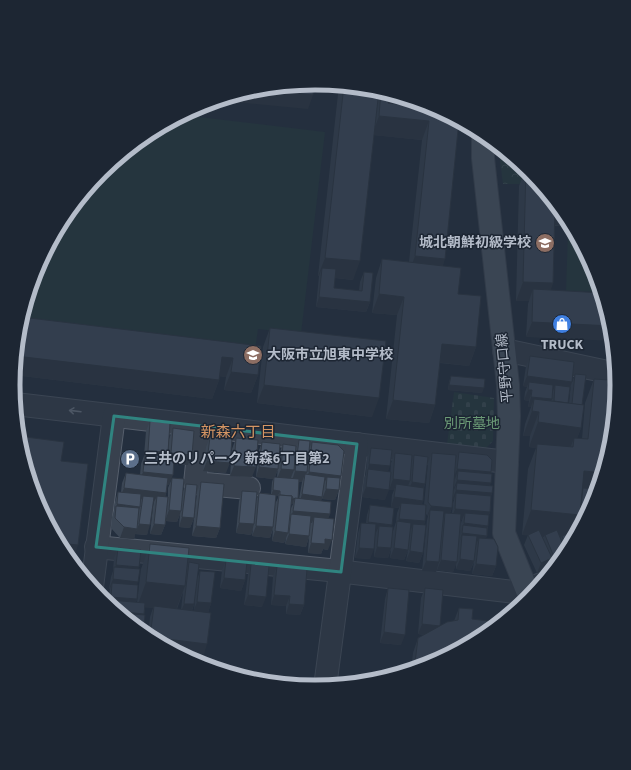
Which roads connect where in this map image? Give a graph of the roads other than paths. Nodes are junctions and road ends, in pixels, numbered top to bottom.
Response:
1 (483, 141) edge
2 (504, 350) junction
3 (610, 373) edge
4 (21, 405) edge
5 (114, 416) junction
6 (201, 427) junction
7 (357, 444) junction
8 (507, 462) junction
9 (249, 488) dead end
10 (96, 547) junction
11 (341, 572) junction
12 (93, 580) edge
13 (531, 587) edge
14 (527, 591) edge
15 (326, 680) edge

1 - 2 main road, 平野守口線
2 - 3 street
2 - 8 main road, 平野守口線
5 -> 4 street
5 - 6 street
5 - 10 street
6 - 7 street
6 - 9 street
7 - 8 street
7 - 11 street
8 - 13 main road, 平野守口線
10 - 11 street
10 - 12 street
11 - 14 street
11 - 15 street

